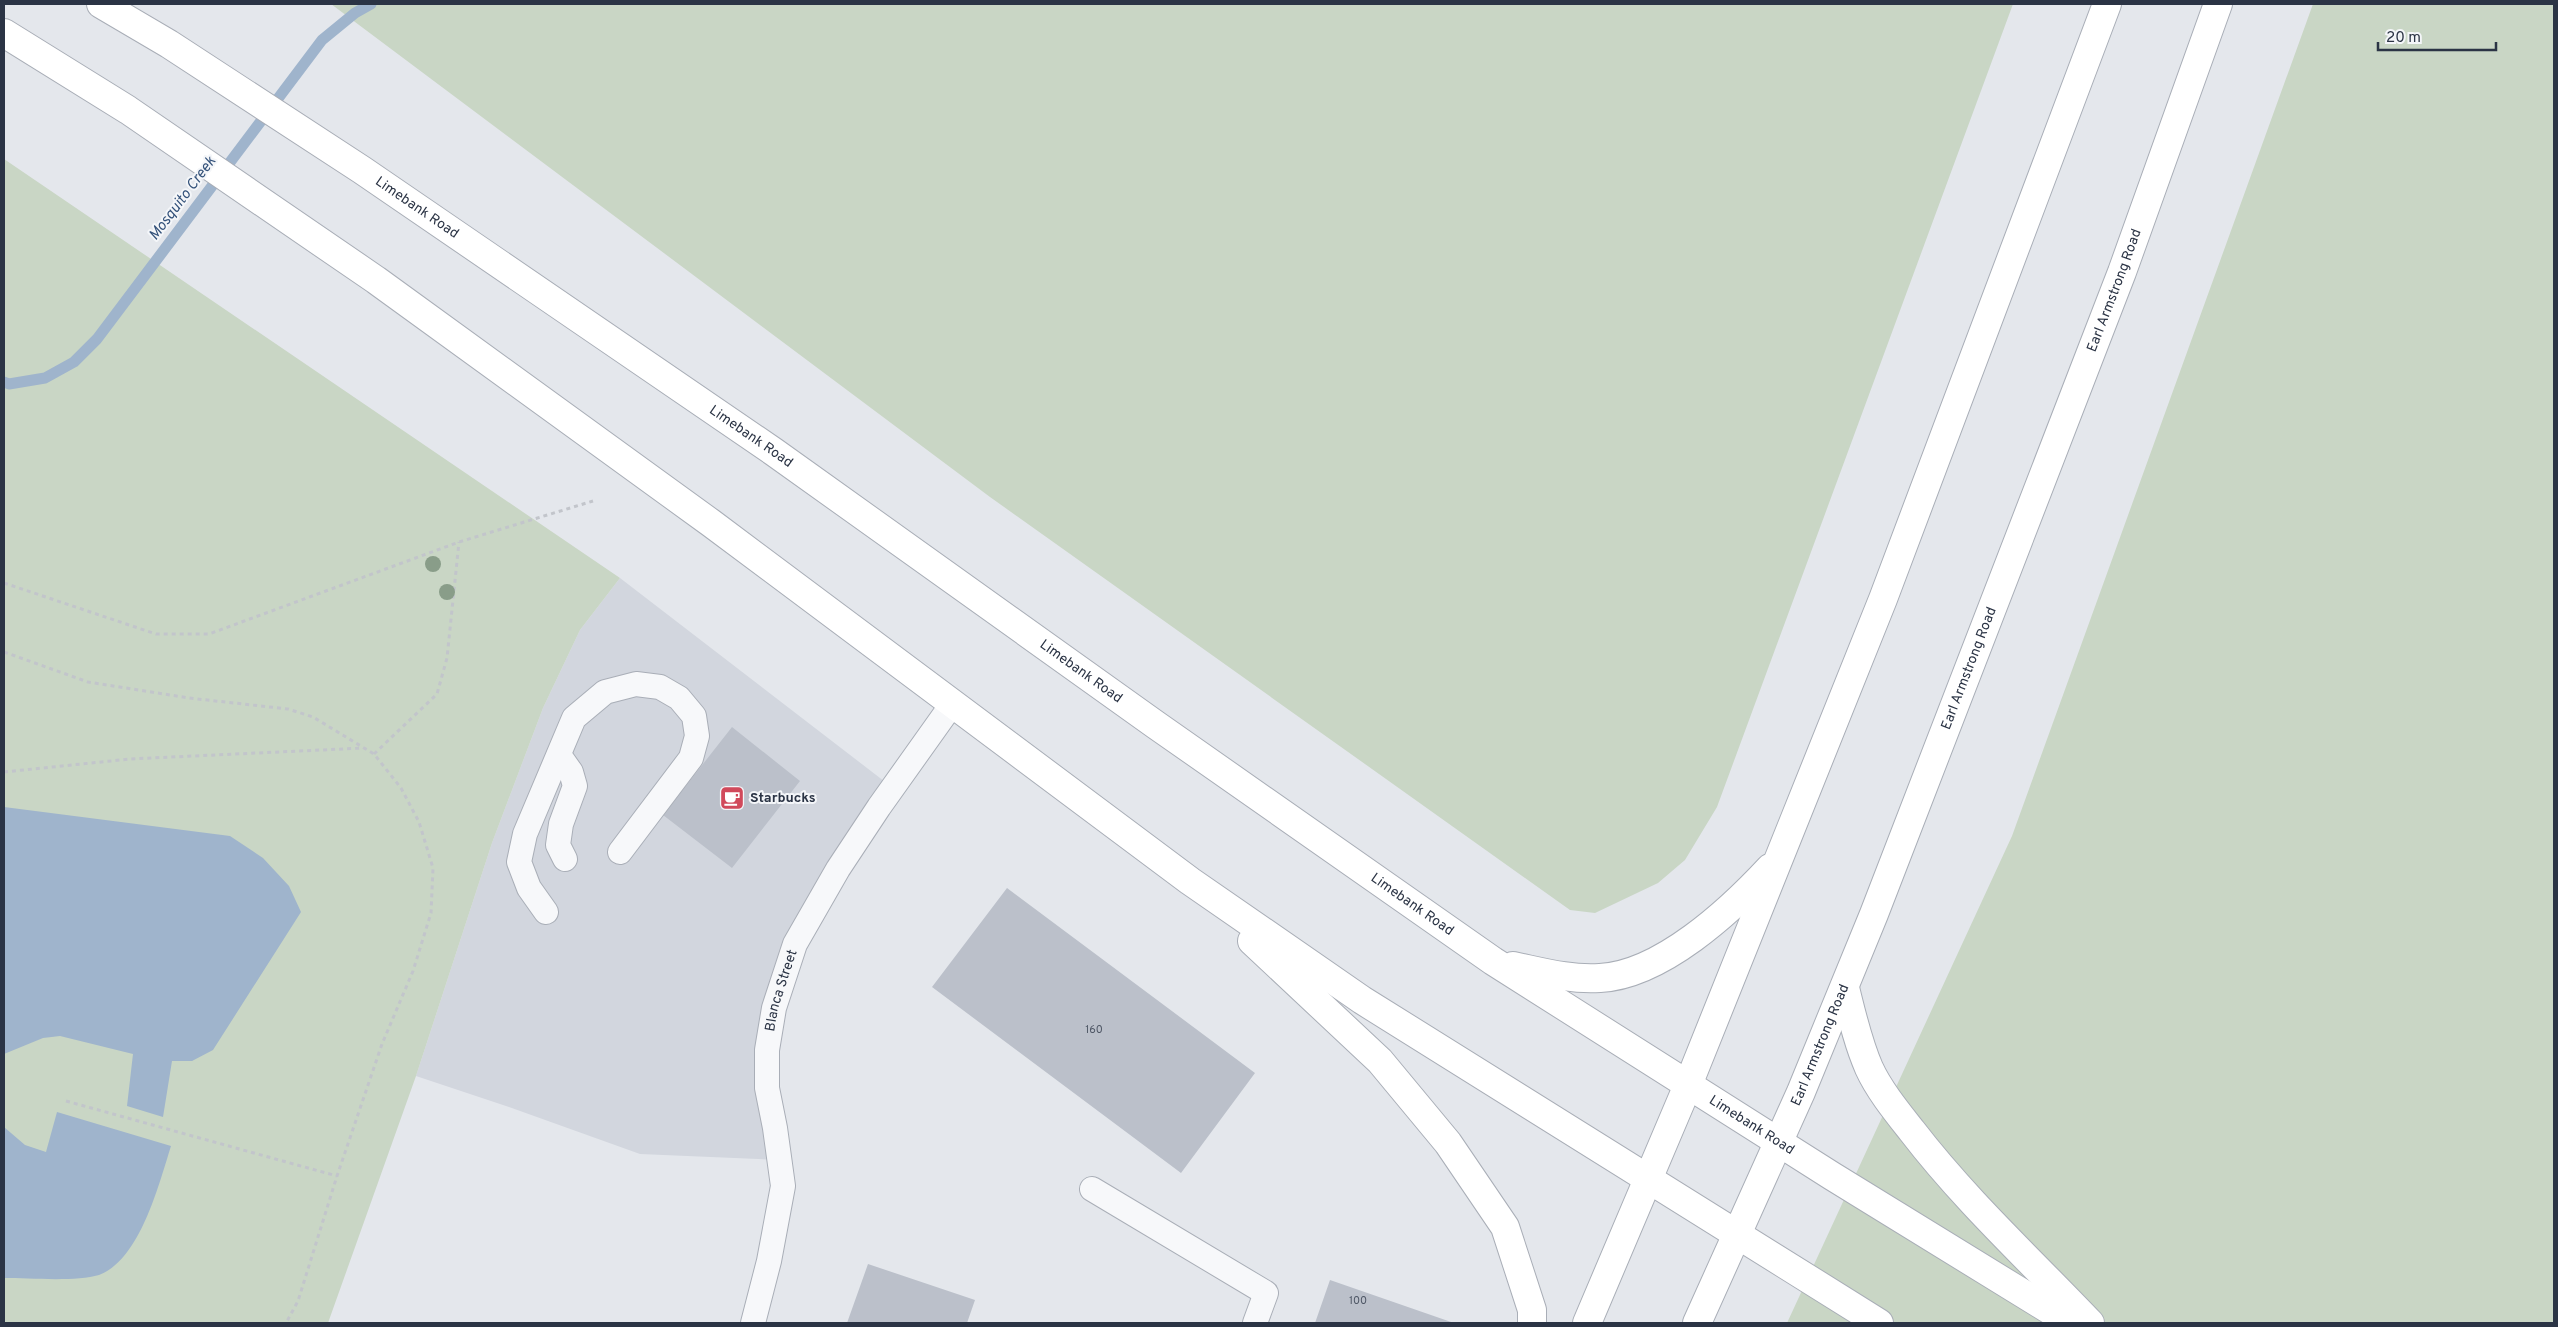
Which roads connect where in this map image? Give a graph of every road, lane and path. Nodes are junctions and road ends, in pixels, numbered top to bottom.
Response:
1 (101, 4) edge
2 (2107, 4) edge
3 (2218, 4) edge
4 (4, 32) edge
5 (593, 502) dead end
6 (459, 542) junction
7 (4, 583) edge
8 (4, 652) edge
9 (953, 702) junction
10 (364, 748) junction
11 (374, 754) junction
12 (559, 755) junction
13 (4, 772) edge
14 (620, 852) dead end
15 (1781, 856) junction
16 (565, 859) dead end
17 (1190, 882) junction
18 (546, 912) dead end
19 (1493, 961) junction
20 (1845, 988) junction
21 (1688, 1085) junction
22 (66, 1101) dead end
23 (1778, 1141) junction
24 (337, 1176) junction
25 (1647, 1180) junction
26 (1092, 1189) dead end
27 (1736, 1234) junction
28 (286, 1323) edge
29 (753, 1323) edge
30 (1255, 1323) edge
31 (1532, 1323) edge
32 (1587, 1323) edge
33 (1697, 1323) edge
34 (1878, 1323) edge
35 (2071, 1323) edge
36 (2090, 1323) edge

1 - 19 main road, Limebank Road
2 - 15 main road
3 - 20 main road, Earl Armstrong Road
4 - 9 main road
5 - 6 path
6 - 7 path
6 - 11 path
8 - 10 path
9 - 17 main road
9 - 29 lane, Blanca Street
10 - 11 path
10 - 13 path
11 - 24 path
12 - 14 lane
12 - 16 lane
12 - 18 lane
15 - 19 main road
15 - 21 main road
17 - 25 main road
17 - 31 main road
19 - 21 main road, Limebank Road
20 - 23 main road, Earl Armstrong Road
20 - 36 main road
21 - 23 main road, Limebank Road
21 - 25 main road
22 - 24 path
23 - 27 main road, Earl Armstrong Road
23 - 35 main road, Limebank Road
24 - 28 path
25 - 27 main road
25 - 32 main road
26 - 30 lane
27 - 33 main road, Earl Armstrong Road
27 - 34 main road

